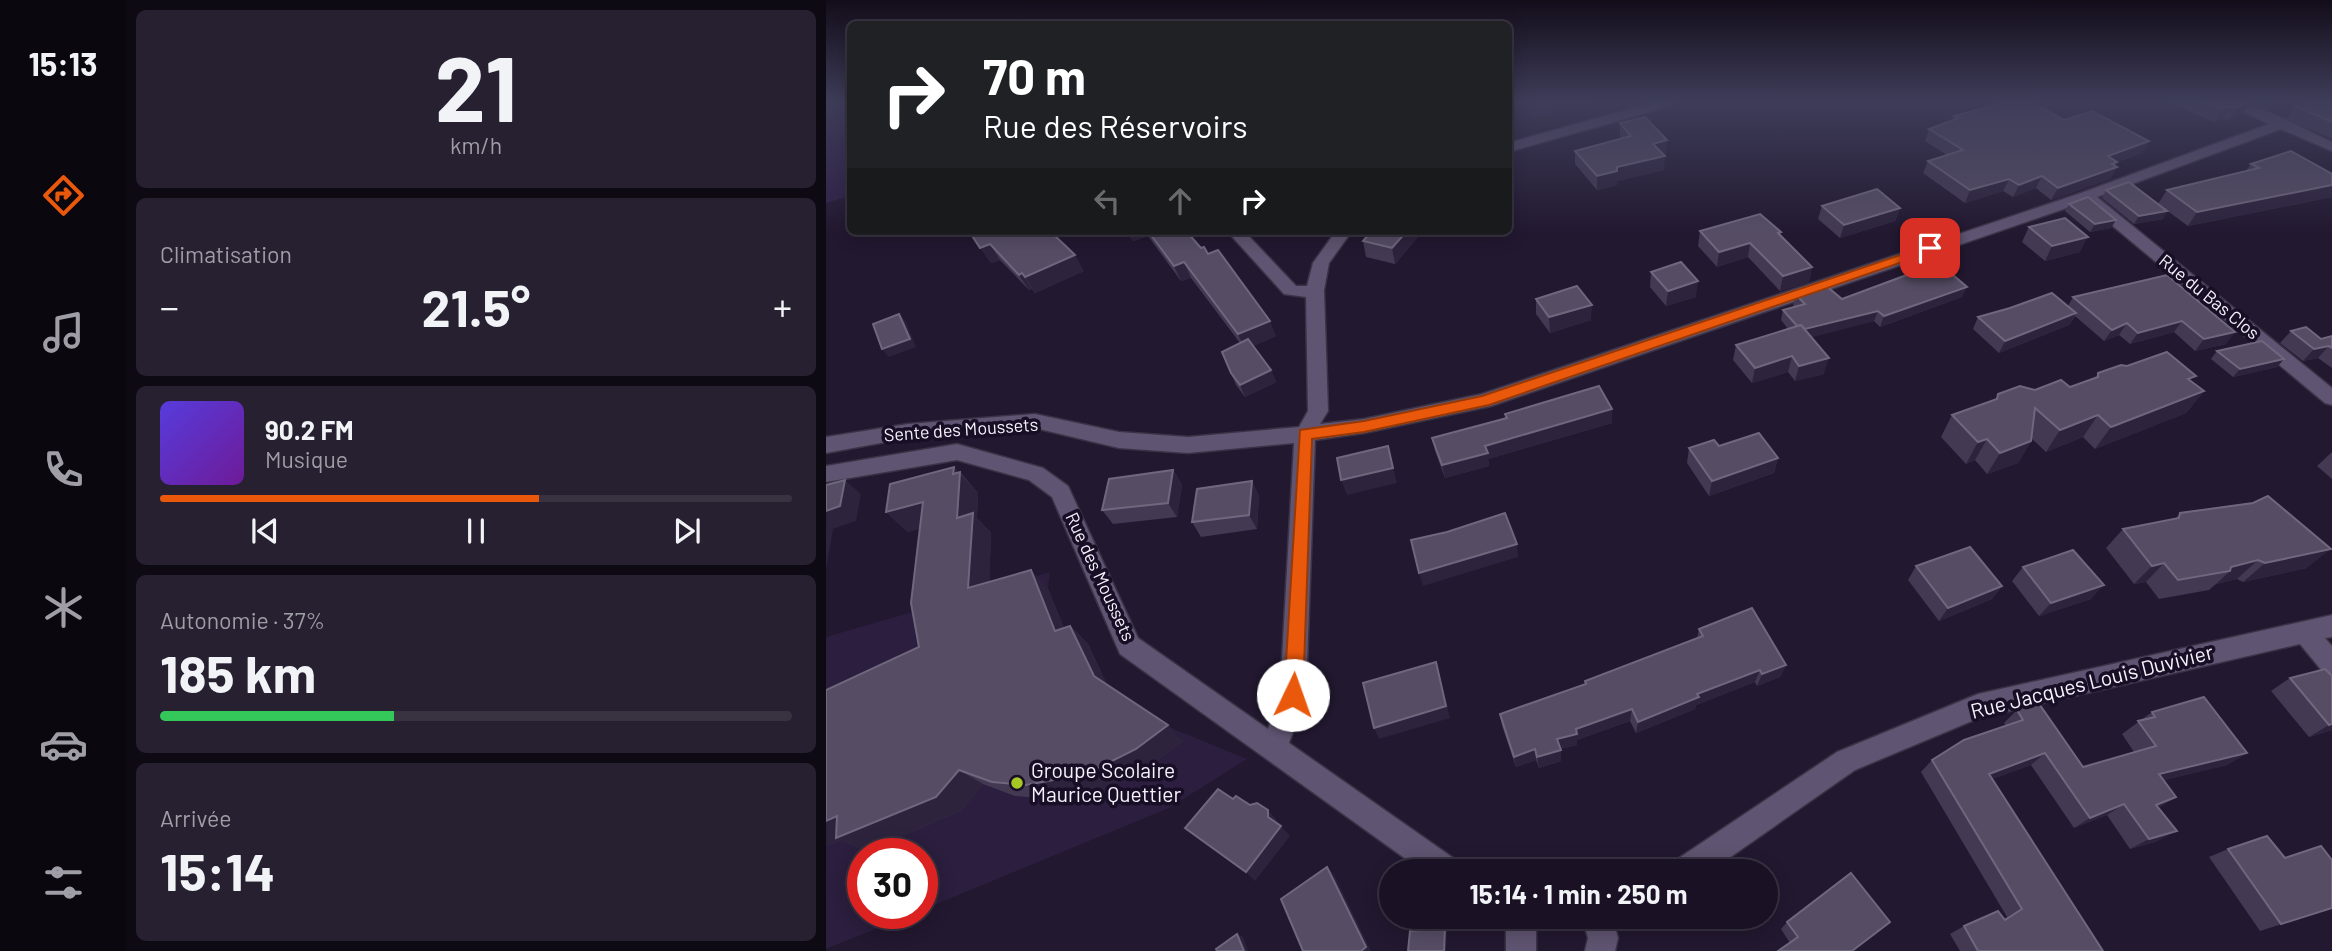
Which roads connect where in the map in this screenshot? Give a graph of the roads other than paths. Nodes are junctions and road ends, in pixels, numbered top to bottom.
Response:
1 (2213, 146) edge
2 (2086, 196) junction
3 (1239, 235) edge
4 (1341, 235) edge
5 (1315, 290) junction
6 (2332, 398) edge
7 (1305, 434) junction
8 (826, 444) edge
9 (826, 474) edge
10 (2332, 626) edge
11 (2304, 632) junction
12 (2332, 664) edge
13 (1275, 746) junction
14 (1431, 859) edge
15 (1702, 859) edge
16 (1521, 929) edge
17 (1601, 929) edge
18 (1521, 951) edge
19 (1600, 951) edge

1 - 2 street, Sente des Moussets
2 - 6 street, Rue du Bas Clos
2 - 7 street, Sente des Moussets
3 - 5 street
4 - 5 street
5 - 7 street
7 - 8 street, Sente des Moussets
7 - 13 street
9 - 13 street, Rue des Moussets
10 - 11 street, Rue Jacques Louis Duvivier
11 - 12 street
11 - 15 street, Rue Jacques Louis Duvivier
13 - 14 street, Rue des Moussets
16 - 18 street
17 - 19 street

